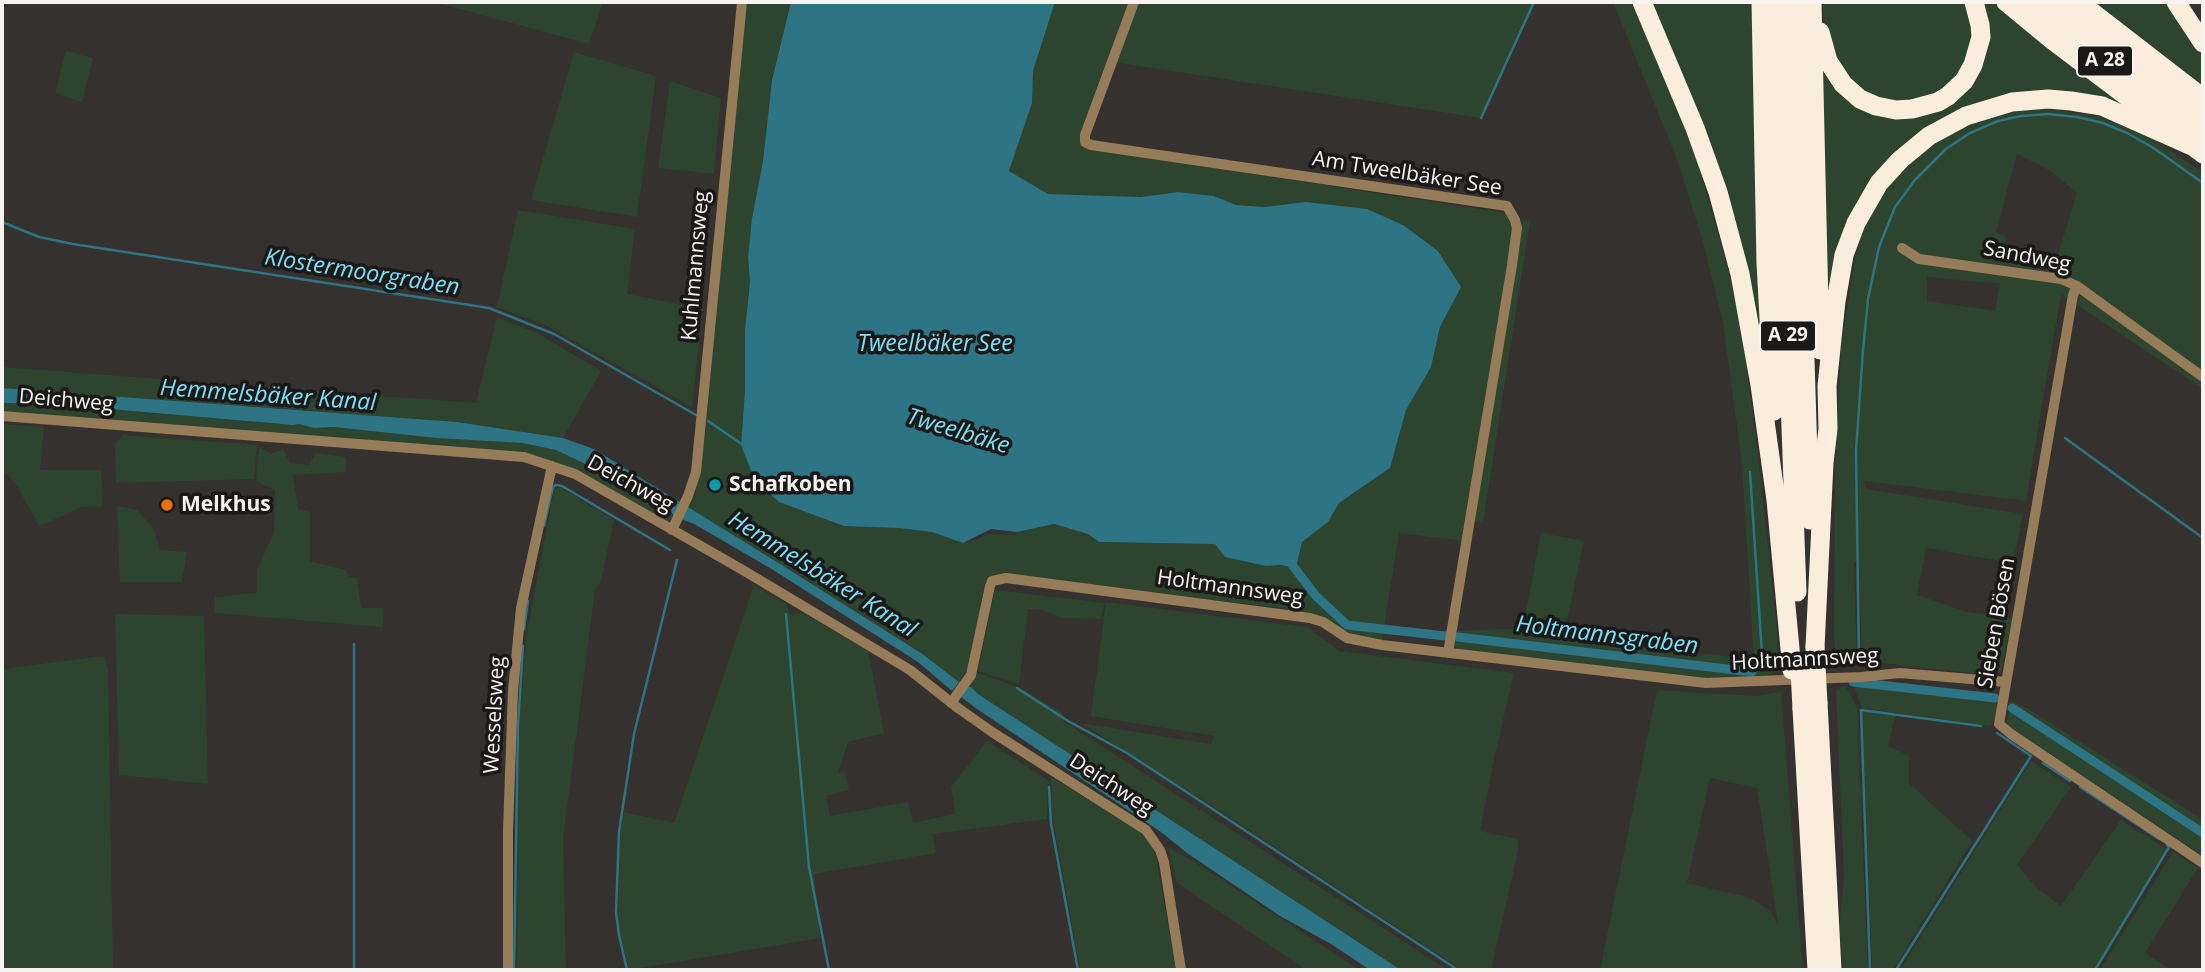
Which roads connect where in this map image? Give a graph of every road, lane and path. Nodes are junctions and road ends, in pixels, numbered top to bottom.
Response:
1 (742, 2) edge
2 (1134, 2) edge
3 (1642, 2) edge
4 (1761, 2) edge
5 (1780, 2) edge
6 (1796, 2) edge
7 (1815, 2) edge
8 (1974, 2) edge
9 (2006, 2) edge
10 (2030, 2) edge
11 (2054, 2) edge
12 (2079, 2) edge
13 (2176, 2) edge
14 (2203, 43) edge
15 (2203, 99) edge
16 (2203, 116) edge
17 (2199, 145) edge
18 (1902, 248) dead end
19 (2077, 286) junction
20 (2203, 377) edge
21 (2, 415) edge
22 (1824, 463) junction
23 (552, 466) junction
24 (1776, 500) junction
25 (674, 527) junction
26 (1815, 647) junction
27 (1448, 653) junction
28 (1796, 670) junction
29 (2006, 682) junction
30 (951, 703) junction
31 (1805, 707) junction
32 (2203, 863) edge
33 (508, 970) edge
34 (1181, 970) edge
35 (1817, 970) edge
36 (1832, 970) edge

1 - 25 street, Kuhlmannsweg
2 - 27 street, Am Tweelbäker See
3 - 24 highway
4 - 24 highway
5 - 28 highway, A 29
6 - 26 highway, A 29
7 - 8 highway
7 - 22 highway
9 - 17 highway
10 - 17 highway, A 28
11 - 16 highway, A 28
12 - 15 highway
13 - 14 highway
17 - 22 highway
18 - 19 street, Sandweg
19 - 20 street, Sandweg
19 - 29 street, Sieben Bösen
21 - 23 street, Deichweg
22 - 26 highway
23 - 25 street, Deichweg
23 - 33 street, Wesselsweg
24 - 28 highway
25 - 30 street, Deichweg
26 - 31 highway, A 29, bridge
27 - 29 street, Holtmannsweg
27 - 30 street, Holtmannsweg
28 - 31 highway, A 29, bridge
29 - 32 street, Sieben Bösen
30 - 34 street, Deichweg
31 - 35 highway, A 29
31 - 36 highway, A 29

